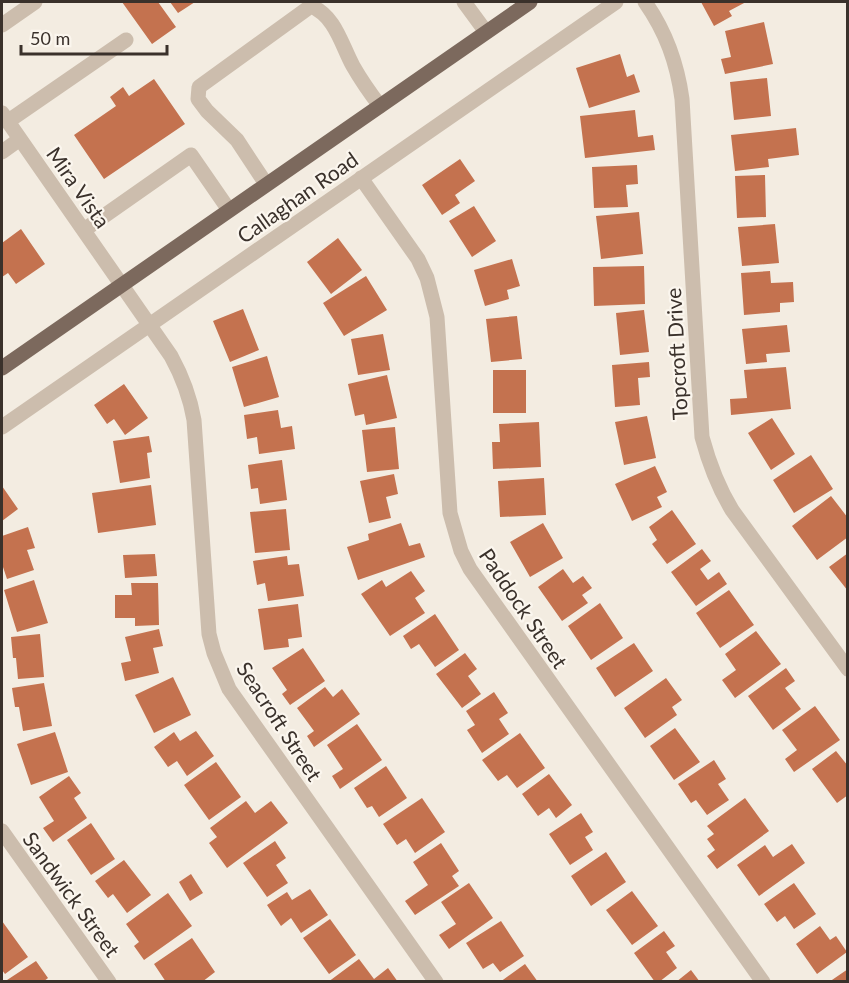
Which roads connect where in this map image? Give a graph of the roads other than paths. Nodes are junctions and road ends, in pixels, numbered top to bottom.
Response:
1 (35, 2) edge
2 (464, 2) edge
3 (530, 2) edge
4 (616, 2) edge
5 (645, 2) edge
6 (2, 25) edge
7 (486, 32) junction
8 (126, 40) dead end
9 (380, 106) junction
10 (4, 118) edge
11 (20, 139) junction
12 (2, 152) edge
13 (362, 178) junction
14 (266, 184) junction
15 (229, 210) junction
16 (84, 230) junction
17 (121, 285) junction
18 (149, 324) junction
19 (2, 368) edge
20 (2, 427) edge
21 (848, 669) edge
22 (2, 831) edge
23 (109, 981) edge
24 (436, 981) edge
25 (763, 981) edge

1 - 6 street
2 - 7 street
3 - 7 main road, Callaghan Road
4 - 13 street, Callaghan Road
5 - 21 street, Topcroft Drive
7 - 9 main road, Callaghan Road
8 - 10 street
9 - 14 main road, Callaghan Road
9 - 14 street
10 - 11 street, Mira Vista
11 - 12 street
11 - 16 street, Mira Vista
13 - 18 street, Callaghan Road
13 - 25 street, Paddock Street
14 - 15 main road, Callaghan Road
15 - 16 street
15 - 17 main road, Callaghan Road
16 - 17 street, Mira Vista
17 - 18 street, Seacroft Street
17 - 19 main road, Callaghan Road
18 - 20 street, Callaghan Road
18 - 24 street, Seacroft Street
22 - 23 street, Sandwick Street

